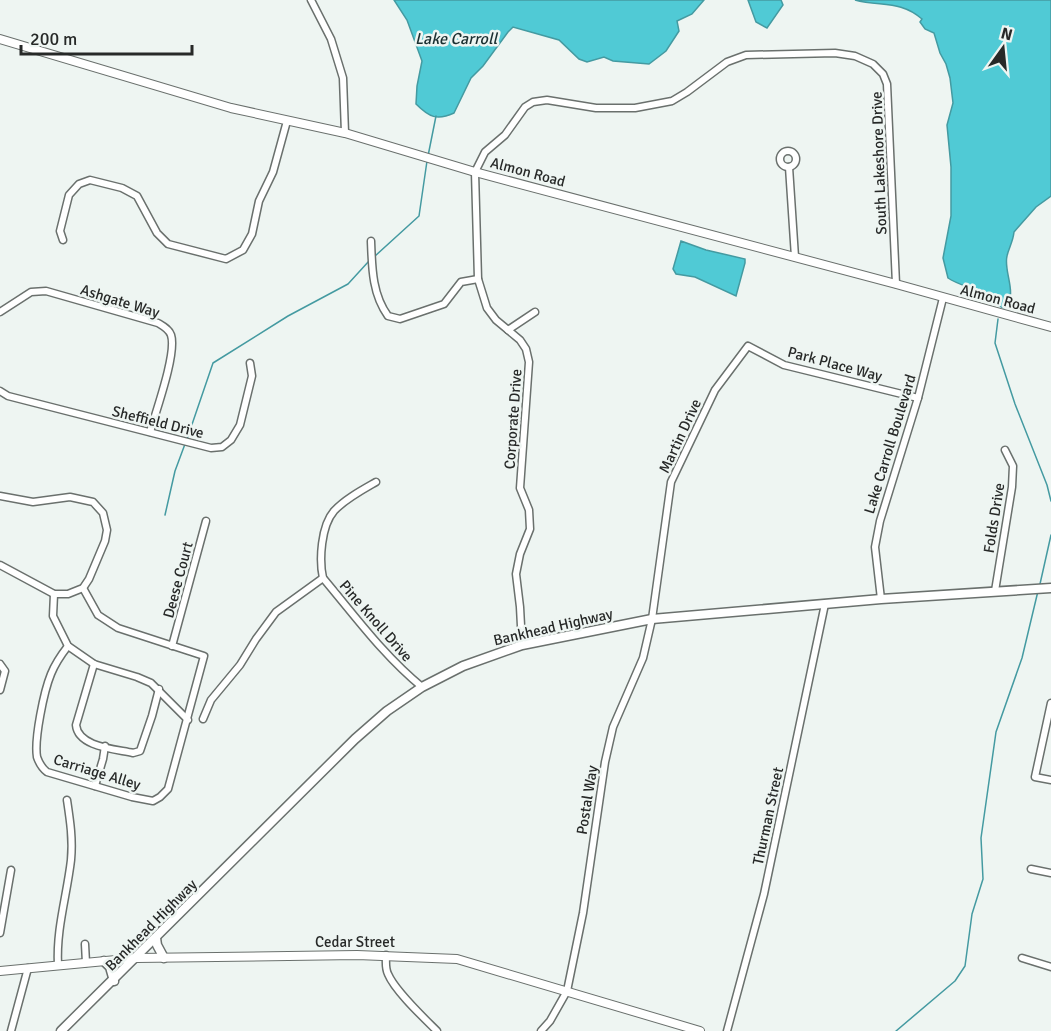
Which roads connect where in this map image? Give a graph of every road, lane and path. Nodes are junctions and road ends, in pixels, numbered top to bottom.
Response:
1 (311, 0) edge
2 (0, 39) edge
3 (287, 121) junction
4 (345, 134) junction
5 (789, 166) dead end
6 (475, 172) junction
7 (63, 240) dead end
8 (371, 241) dead end
9 (795, 257) junction
10 (478, 279) junction
11 (896, 284) junction
12 (943, 298) junction
13 (0, 312) edge
14 (535, 312) dead end
15 (1051, 327) edge
16 (508, 330) junction
17 (748, 346) joint
18 (250, 363) dead end
19 (0, 391) edge
20 (918, 398) junction
21 (150, 432) junction
22 (1005, 450) dead end
23 (376, 482) dead end
24 (0, 496) edge
25 (206, 521) dead end
26 (0, 565) edge
27 (323, 578) junction
28 (83, 588) junction
29 (1051, 588) edge
30 (995, 591) junction
31 (54, 594) junction
32 (881, 598) junction
33 (825, 603) junction
34 (652, 619) junction
35 (522, 645) junction
36 (68, 646) junction
37 (172, 646) junction
38 (0, 664) edge
39 (94, 664) junction
40 (422, 687) junction
41 (159, 689) junction
42 (0, 690) edge
43 (1051, 703) edge
44 (204, 716) dead end
45 (188, 720) junction
46 (105, 746) junction
47 (1051, 780) edge
48 (95, 786) junction
49 (67, 800) dead end
50 (1031, 869) dead end
51 (11, 870) dead end
52 (1051, 873) edge
53 (0, 933) edge
54 (156, 938) junction
55 (85, 945) dead end
56 (386, 955) junction
57 (137, 958) junction
58 (164, 958) junction
59 (1022, 958) dead end
60 (104, 961) junction
61 (86, 963) junction
62 (58, 965) junction
63 (1051, 967) edge
64 (28, 968) junction
65 (0, 971) edge
66 (114, 981) junction
67 (567, 991) junction
68 (11, 1031) edge
69 (61, 1031) edge
70 (437, 1031) edge
71 (541, 1031) edge
72 (700, 1031) edge
73 (727, 1031) edge

1 - 4 street
2 - 3 street, Almon Road
3 - 4 street, Almon Road
3 - 7 street
4 - 6 street, Almon Road
5 - 9 street
6 - 9 street, Almon Road
6 - 10 street, Corporate Drive
6 - 11 street, South Lakeshore Drive
8 - 10 street
9 - 11 street, Almon Road
10 - 16 street, Corporate Drive
11 - 12 street, Almon Road
12 - 15 street, Almon Road
12 - 20 street, Lake Carroll Boulevard
13 - 21 street, Ashgate Way
14 - 16 street
16 - 35 street, Corporate Drive
17 - 20 street, Park Place Way
17 - 34 street, Martin Drive
18 - 21 street, Sheffield Drive
19 - 21 street, Sheffield Drive
20 - 32 street, Lake Carroll Boulevard
22 - 30 street, Folds Drive
23 - 27 street, Pine Knoll Drive
24 - 28 street
25 - 37 street, Deese Court
26 - 31 street
27 - 40 street, Pine Knoll Drive
27 - 44 street
28 - 31 street
28 - 37 street
29 - 30 main road, Bankhead Highway
30 - 32 main road, Bankhead Highway
31 - 36 street
32 - 33 main road, Bankhead Highway
33 - 34 main road, Bankhead Highway
33 - 73 street, Thurman Street
34 - 35 main road, Bankhead Highway
34 - 67 street, Postal Way
35 - 40 main road, Bankhead Highway
36 - 39 street
36 - 48 street, Carriage Alley
37 - 45 street, Carriage Alley
38 - 42 street
39 - 41 street
39 - 46 street
40 - 54 main road, Bankhead Highway
41 - 45 street
41 - 46 street
43 - 47 street
45 - 48 street, Carriage Alley
46 - 48 street
49 - 62 street
50 - 52 street
51 - 53 street
54 - 57 main road, Bankhead Highway
54 - 58 main road
55 - 61 street
56 - 58 street, Cedar Street
56 - 67 street, Cedar Street
56 - 70 street
57 - 58 street, Cedar Street
57 - 60 street, Cedar Street
57 - 66 main road, Bankhead Highway
59 - 63 street
60 - 61 street, Cedar Street
60 - 66 main road
61 - 62 street, Cedar Street
62 - 64 street, Cedar Street
64 - 65 street, Cedar Street
64 - 68 street
66 - 69 main road, Bankhead Highway
67 - 71 street, Postal Way
67 - 72 street, Cedar Street

